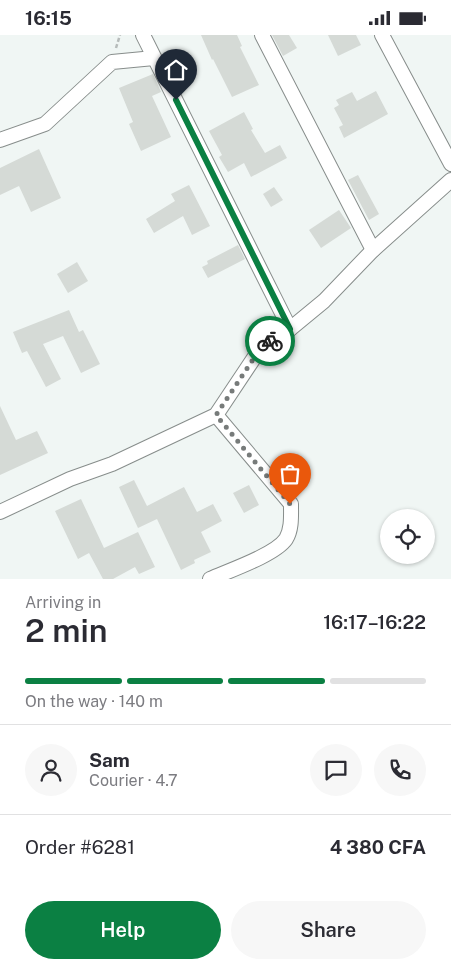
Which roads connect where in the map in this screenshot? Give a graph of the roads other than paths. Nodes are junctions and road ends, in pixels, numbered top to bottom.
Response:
1 (143, 35) edge
2 (262, 35) edge
3 (382, 35) edge
4 (154, 58) junction
5 (0, 140) edge
6 (451, 164) edge
7 (451, 180) edge
8 (373, 250) junction
9 (290, 329) junction
10 (216, 415) junction
11 (0, 512) edge
12 (210, 579) edge

1 - 4 street
2 - 8 street
3 - 6 street
4 - 5 street
4 - 9 street
7 - 8 street
8 - 9 street
9 - 10 street
10 - 11 street
10 - 12 street

